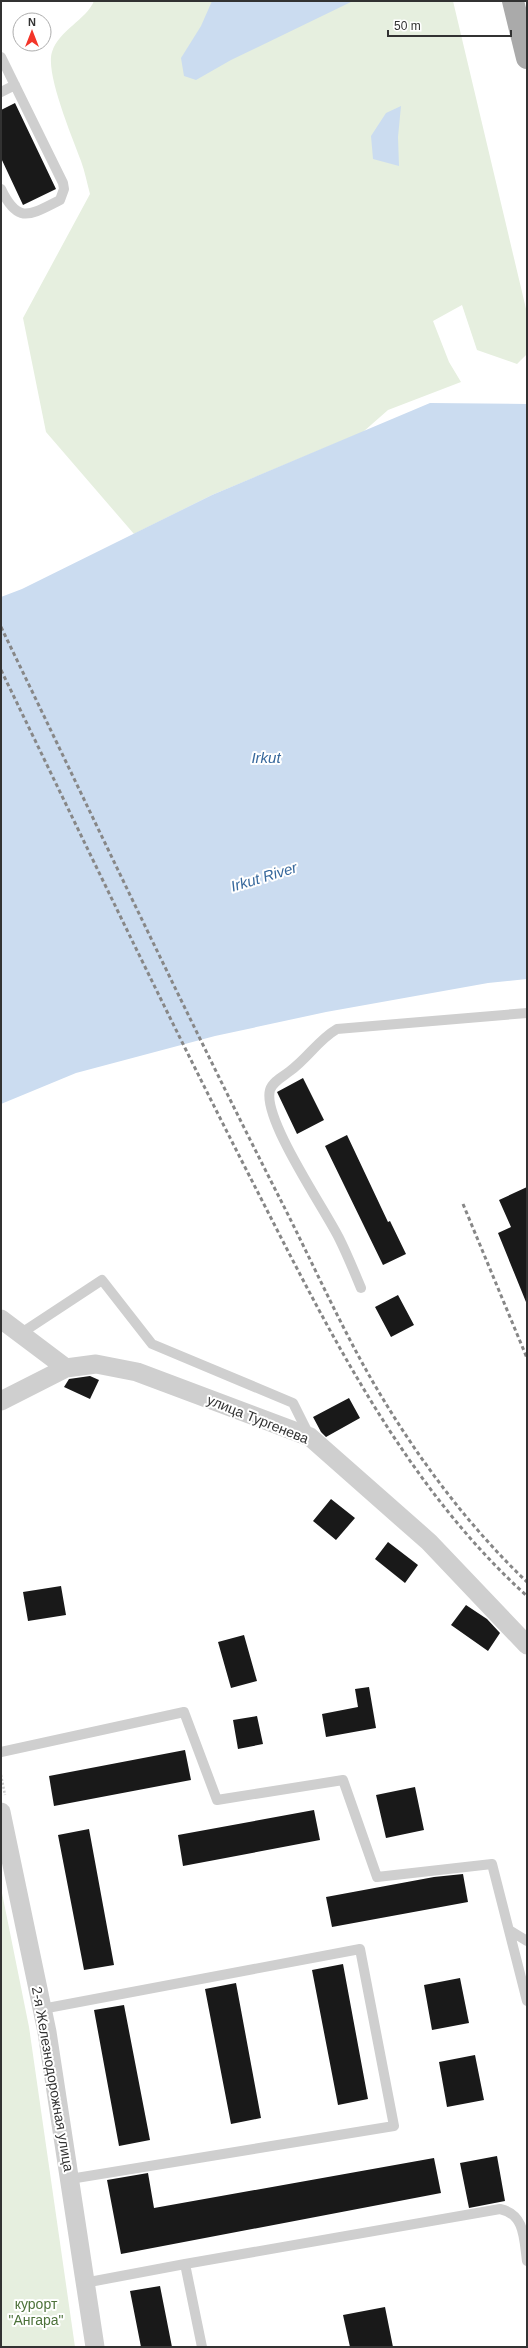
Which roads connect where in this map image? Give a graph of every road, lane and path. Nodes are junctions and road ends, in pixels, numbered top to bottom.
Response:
1 (513, 1) edge
2 (1, 57) edge
3 (527, 58) edge
4 (15, 85) junction
5 (1, 92) edge
6 (1, 189) edge
7 (527, 1013) edge
8 (361, 1288) dead end
9 (1, 1319) edge
10 (20, 1334) junction
11 (66, 1368) junction
12 (1, 1401) edge
13 (310, 1437) junction
14 (527, 1645) edge
15 (1, 1752) edge
16 (1, 1812) edge
17 (509, 1930) junction
18 (527, 1941) edge
19 (527, 2001) edge
20 (42, 2009) junction
21 (70, 2179) junction
22 (527, 2261) edge
23 (186, 2264) junction
24 (84, 2283) junction
25 (95, 2347) edge
26 (202, 2347) edge

1 - 3 main road
2 - 4 lane
4 - 5 lane
4 - 6 lane
7 - 8 lane
9 - 10 street
10 - 11 street
10 - 13 lane
11 - 12 street, улица Тургенева
11 - 13 street, улица Тургенева
13 - 14 street, улица Тургенева
15 - 17 lane
16 - 20 street, 2-я Железнодорожная улица
17 - 18 lane
17 - 19 lane
20 - 21 street, 2-я Железнодорожная улица
20 - 21 lane
21 - 24 street, 2-я Железнодорожная улица
22 - 23 lane
23 - 24 lane
23 - 26 lane
24 - 25 street, 2-я Железнодорожная улица

